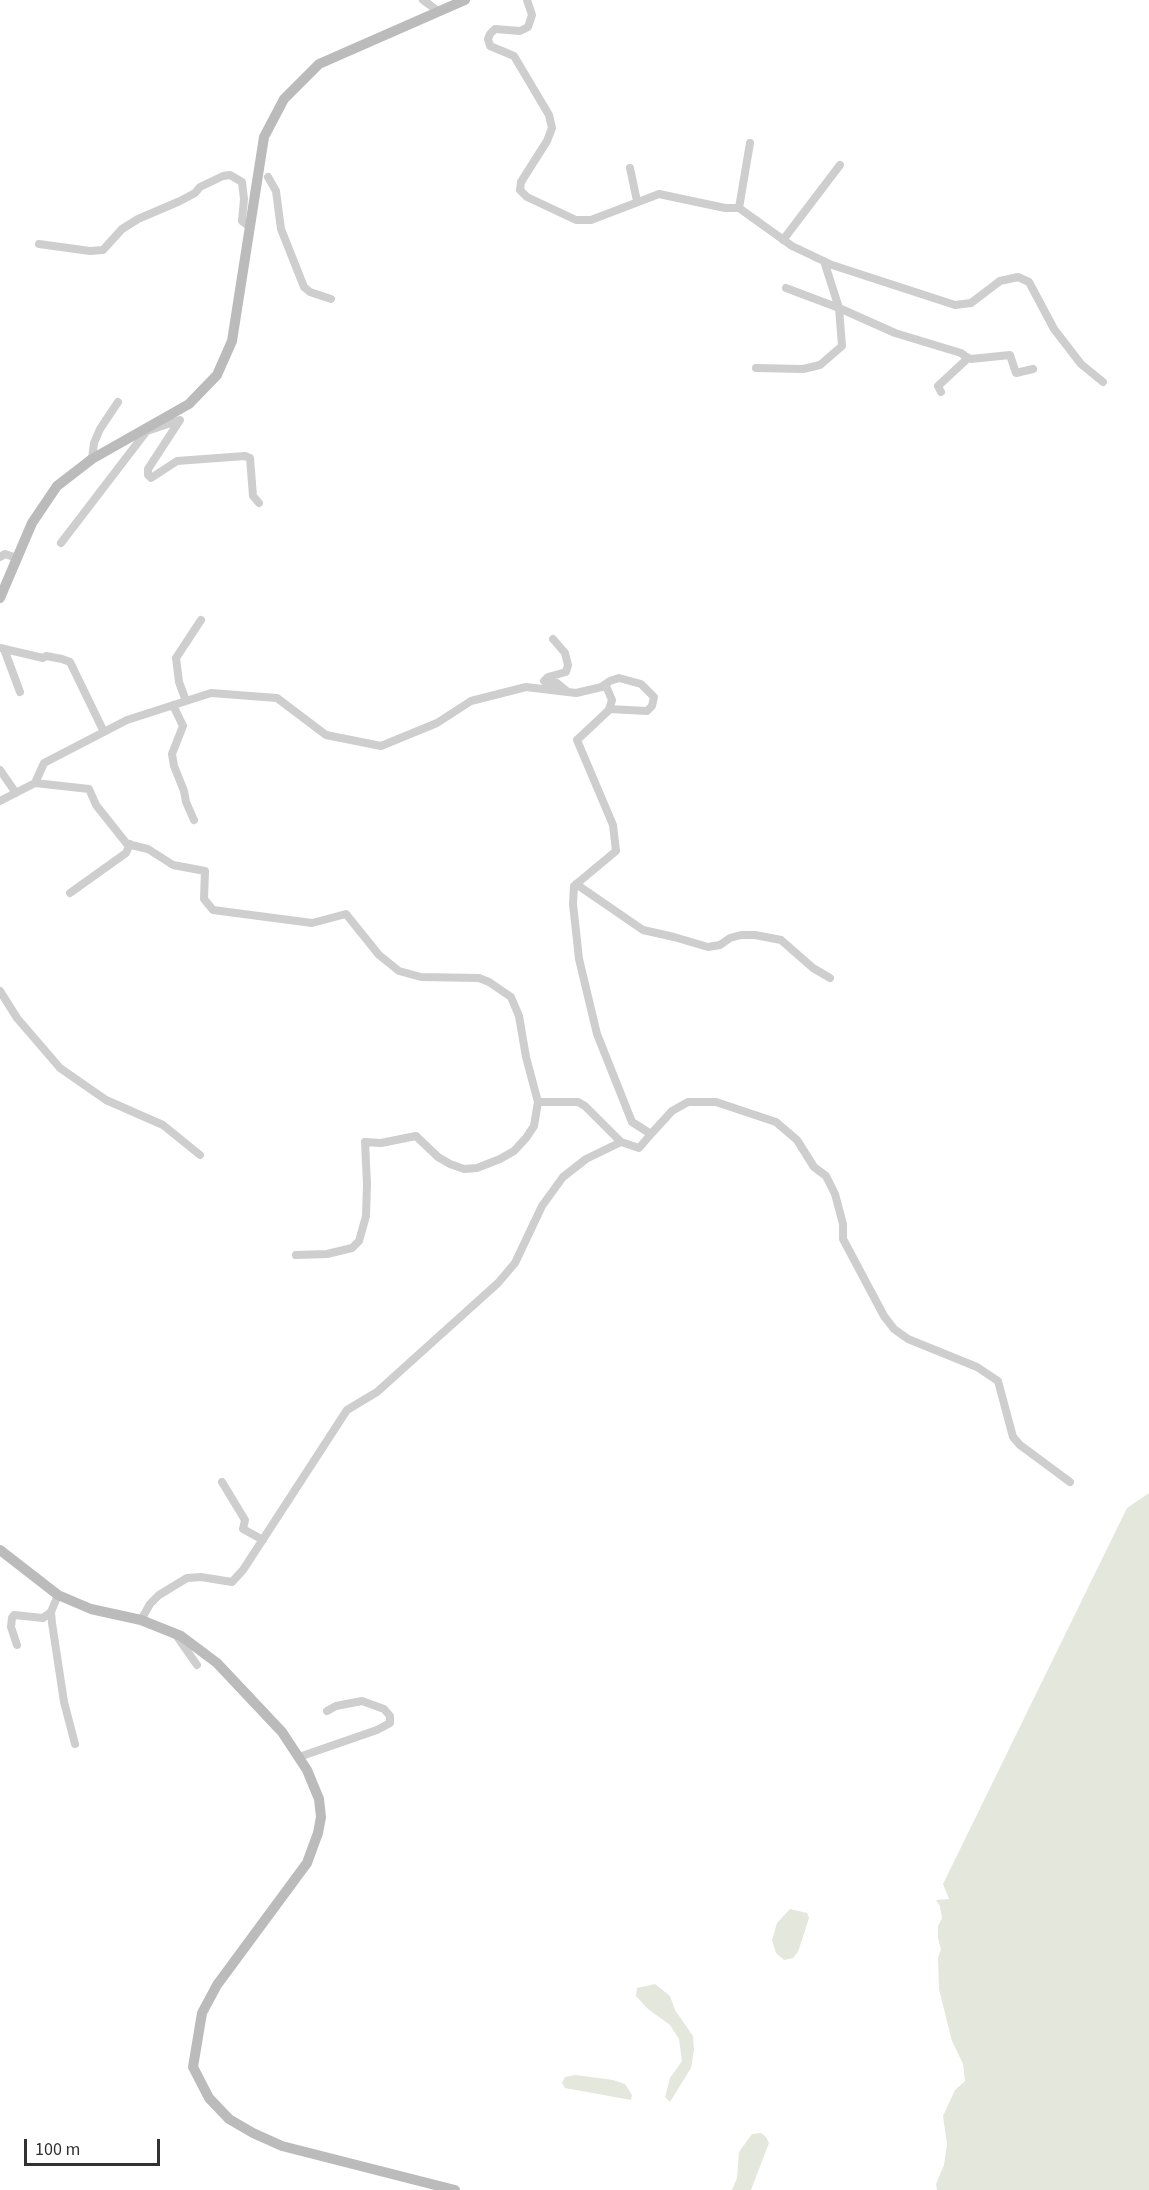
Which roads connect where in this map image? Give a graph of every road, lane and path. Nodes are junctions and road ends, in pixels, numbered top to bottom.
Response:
1 (424, 0) edge
2 (465, 0) edge
3 (527, 0) edge
4 (438, 11) junction
5 (750, 143) dead end
6 (840, 165) dead end
7 (630, 168) dead end
8 (268, 177) dead end
9 (637, 201) junction
10 (738, 208) junction
11 (250, 227) junction
12 (783, 240) junction
13 (39, 244) dead end
14 (824, 261) junction
15 (786, 288) dead end
16 (331, 299) dead end
17 (839, 308) junction
18 (965, 356) junction
19 (756, 368) dead end
20 (1033, 369) dead end
21 (1103, 382) dead end
22 (941, 392) dead end
23 (118, 402) dead end
24 (149, 428) junction
25 (92, 459) junction
26 (259, 503) dead end
27 (61, 543) dead end
28 (0, 557) edge
29 (17, 558) junction
30 (0, 598) edge
31 (201, 621) dead end
32 (553, 639) dead end
33 (2, 648) edge
34 (600, 687) junction
35 (20, 692) dead end
36 (569, 692) junction
37 (186, 701) junction
38 (173, 705) junction
39 (609, 709) junction
40 (104, 732) junction
41 (0, 770) edge
42 (35, 783) junction
43 (16, 792) junction
44 (0, 801) edge
45 (194, 820) dead end
46 (130, 844) junction
47 (576, 884) junction
48 (70, 893) dead end
49 (830, 978) dead end
50 (0, 991) edge
51 (538, 1102) junction
52 (651, 1134) junction
53 (621, 1142) junction
54 (200, 1155) dead end
55 (296, 1256) dead end
56 (222, 1482) dead end
57 (1070, 1482) dead end
58 (263, 1540) junction
59 (0, 1551) edge
60 (58, 1595) junction
61 (51, 1612) junction
62 (141, 1620) junction
63 (176, 1634) junction
64 (17, 1645) dead end
65 (197, 1665) dead end
66 (327, 1711) dead end
67 (75, 1744) dead end
68 (298, 1757) junction
69 (455, 2190) edge

1 - 4 street
2 - 4 main road
3 - 9 street
4 - 11 main road
5 - 10 street
6 - 12 street
7 - 9 street
8 - 16 street
9 - 10 street
10 - 12 street
11 - 13 street
11 - 24 main road
12 - 14 street
14 - 17 street
14 - 21 street
15 - 17 street
17 - 18 street
17 - 19 street
18 - 20 street
18 - 22 street
23 - 25 street
24 - 25 main road
24 - 26 street
24 - 27 street
25 - 29 main road
28 - 29 street
29 - 30 main road
31 - 37 street
32 - 36 street
33 - 35 street
33 - 40 street
34 - 36 street
34 - 39 street
34 - 39 street
36 - 37 street
37 - 38 street
38 - 40 street
38 - 45 street
39 - 47 street
40 - 42 street
41 - 43 street
42 - 43 street
42 - 46 street
43 - 44 street
46 - 48 street
46 - 51 street
47 - 49 street
47 - 52 street
50 - 54 street
51 - 53 street
51 - 55 street
52 - 53 street
52 - 57 street
53 - 58 street
56 - 58 street
58 - 62 street
59 - 60 main road
60 - 61 street
60 - 62 main road
61 - 64 street
61 - 67 street
62 - 63 main road
63 - 65 street
63 - 68 main road
66 - 68 street
68 - 69 main road

